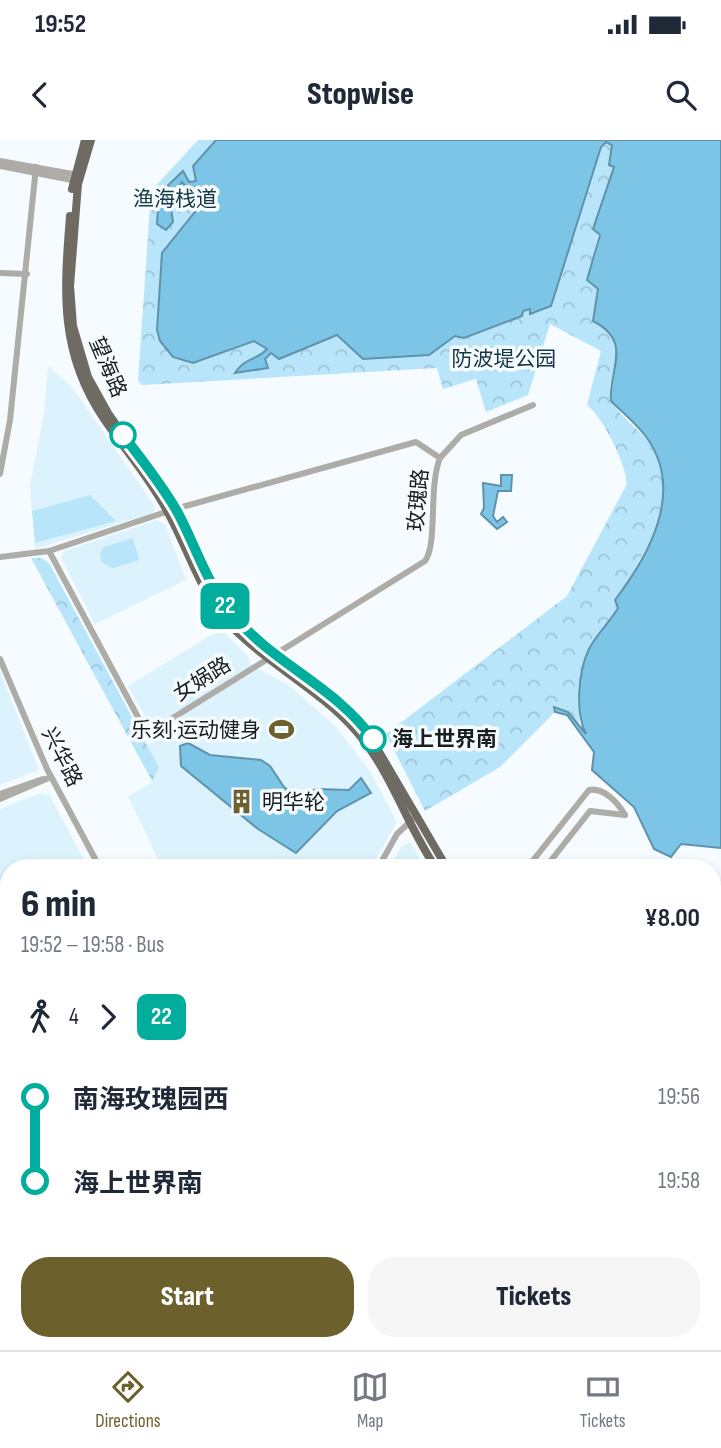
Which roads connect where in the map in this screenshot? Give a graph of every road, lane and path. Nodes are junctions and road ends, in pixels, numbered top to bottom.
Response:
1 (85, 140) edge
2 (91, 140) edge
3 (0, 161) edge
4 (0, 166) edge
5 (36, 170) junction
6 (77, 178) junction
7 (0, 273) edge
8 (27, 274) junction
9 (533, 405) dead end
10 (440, 458) junction
11 (0, 474) edge
12 (172, 510) junction
13 (48, 551) junction
14 (0, 557) edge
15 (272, 656) junction
16 (0, 659) edge
17 (4, 678) edge
18 (51, 777) junction
19 (0, 797) edge
20 (413, 820) junction
21 (95, 859) edge
22 (383, 859) edge
23 (432, 859) edge
24 (441, 859) edge
25 (534, 859) edge
26 (552, 859) edge

1 - 6 main road, 望海路
2 - 6 main road, 望海路
3 - 5 street
4 - 5 street
5 - 6 street
5 - 8 street
6 - 12 main road, 望海路
7 - 8 street
8 - 11 street
9 - 10 street
10 - 12 street, 玫瑰路
10 - 15 street, 玫瑰路
12 - 13 street, 玫瑰路
12 - 15 main road, 望海路
13 - 14 street, 玫瑰路
13 - 15 street, 女娲路
15 - 20 main road, 望海路
16 - 17 street, 兴华路
17 - 18 street, 兴华路
18 - 19 street
18 - 21 street, 兴华路
20 - 22 street
20 - 23 main road, 望海路
20 - 24 main road, 望海路
25 - 26 street

